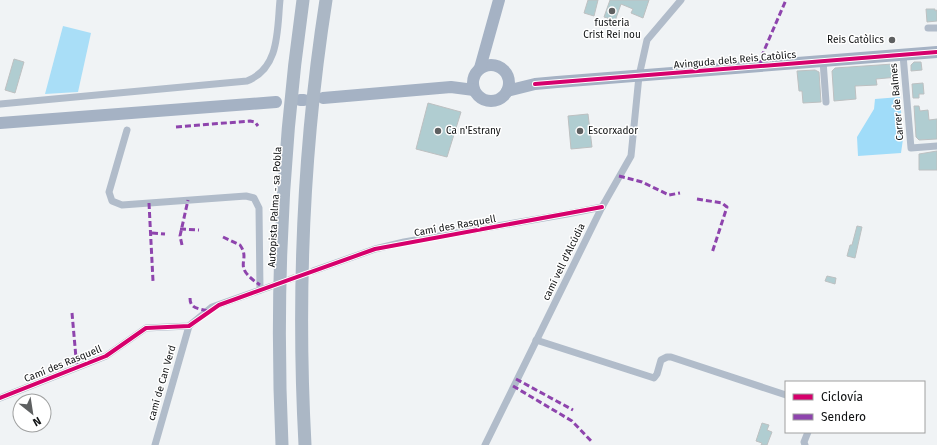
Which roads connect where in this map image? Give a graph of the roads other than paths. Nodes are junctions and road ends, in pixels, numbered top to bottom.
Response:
1 (280, 0) edge
2 (303, 0) edge
3 (326, 0) edge
4 (499, 0) edge
5 (681, 0) edge
6 (928, 28) dead end
7 (937, 28) edge
8 (489, 42) junction
9 (937, 52) edge
10 (903, 55) junction
11 (823, 61) junction
12 (498, 66) junction
13 (480, 68) junction
14 (639, 76) junction
15 (473, 85) junction
16 (508, 85) junction
17 (323, 98) dead end
18 (276, 102) dead end
19 (826, 102) dead end
20 (0, 104) edge
21 (0, 122) edge
22 (127, 130) dead end
23 (937, 146) edge
24 (602, 207) junction
25 (312, 271) tunnel mouth
26 (268, 287) tunnel mouth
27 (260, 290) junction
28 (188, 326) junction
29 (536, 340) junction
30 (785, 395) edge
31 (0, 398) edge
32 (808, 433) edge
33 (156, 445) edge
34 (282, 445) edge
35 (305, 445) edge
36 (485, 445) edge
37 (805, 445) edge

1 - 20 street
2 - 34 highway, Autopista Palma - sa Pobla
3 - 35 highway
4 - 8 main road
5 - 14 street, camí vell d'Alcúdia
6 - 7 street
8 - 12 main road
8 - 13 main road
9 - 10 main road, Avinguda dels Reis Catòlics
10 - 11 main road, Avinguda dels Reis Catòlics
10 - 23 street, Carrer de Balmes
11 - 14 main road, Avinguda dels Reis Catòlics
11 - 19 street
12 - 13 main road
12 - 16 main road
13 - 15 main road
14 - 16 main road, Avinguda dels Reis Catòlics
14 - 24 street, camí vell d'Alcúdia
15 - 16 main road
15 - 17 main road
18 - 21 main road
22 - 27 street
24 - 25 street, Camí des Rasquell
24 - 29 street, camí vell d'Alcúdia
26 - 27 street
27 - 28 street
28 - 31 street, Camí des Rasquell
28 - 33 street, camí de Can Verd
29 - 30 street
29 - 36 street, camí vell d'Alcúdia
32 - 37 street

